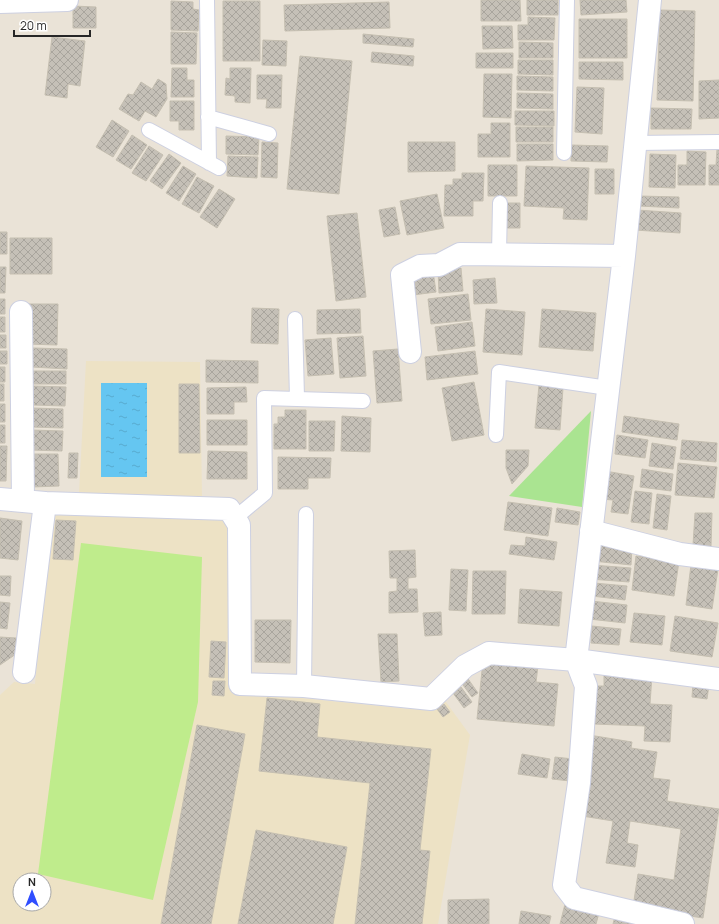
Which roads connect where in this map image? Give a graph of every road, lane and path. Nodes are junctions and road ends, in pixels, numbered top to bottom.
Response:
1 (67, 0) edge
2 (207, 0) edge
3 (567, 0) edge
4 (650, 0) edge
5 (0, 2) edge
6 (208, 117) junction
7 (150, 130) dead end
8 (269, 134) dead end
9 (719, 142) edge
10 (635, 143) junction
11 (564, 153) dead end
12 (500, 203) dead end
13 (499, 254) junction
14 (624, 256) junction
15 (21, 312) dead end
16 (295, 319) dead end
17 (410, 352) dead end
18 (608, 388) junction
19 (297, 398) junction
20 (363, 400) dead end
21 (496, 435) dead end
22 (0, 499) edge
23 (23, 501) junction
24 (45, 503) junction
25 (306, 514) dead end
26 (235, 518) junction
27 (591, 531) junction
28 (719, 559) edge
29 (576, 660) junction
30 (24, 672) dead end
31 (719, 679) edge
32 (304, 686) junction
33 (611, 916) edge
34 (683, 924) edge

1 - 5 street
2 - 6 lane
3 - 11 lane
4 - 10 street
6 - 7 lane
6 - 8 lane
9 - 10 lane
10 - 14 street
12 - 13 lane
13 - 14 street
13 - 17 street
14 - 18 street
15 - 23 street
16 - 19 lane
18 - 21 lane
18 - 27 street
19 - 20 lane
19 - 26 lane
22 - 23 street
23 - 24 street
24 - 26 street
24 - 30 street
25 - 32 lane
26 - 32 street
27 - 28 street
27 - 29 street
29 - 31 street
29 - 32 street
29 - 33 street
33 - 34 street

